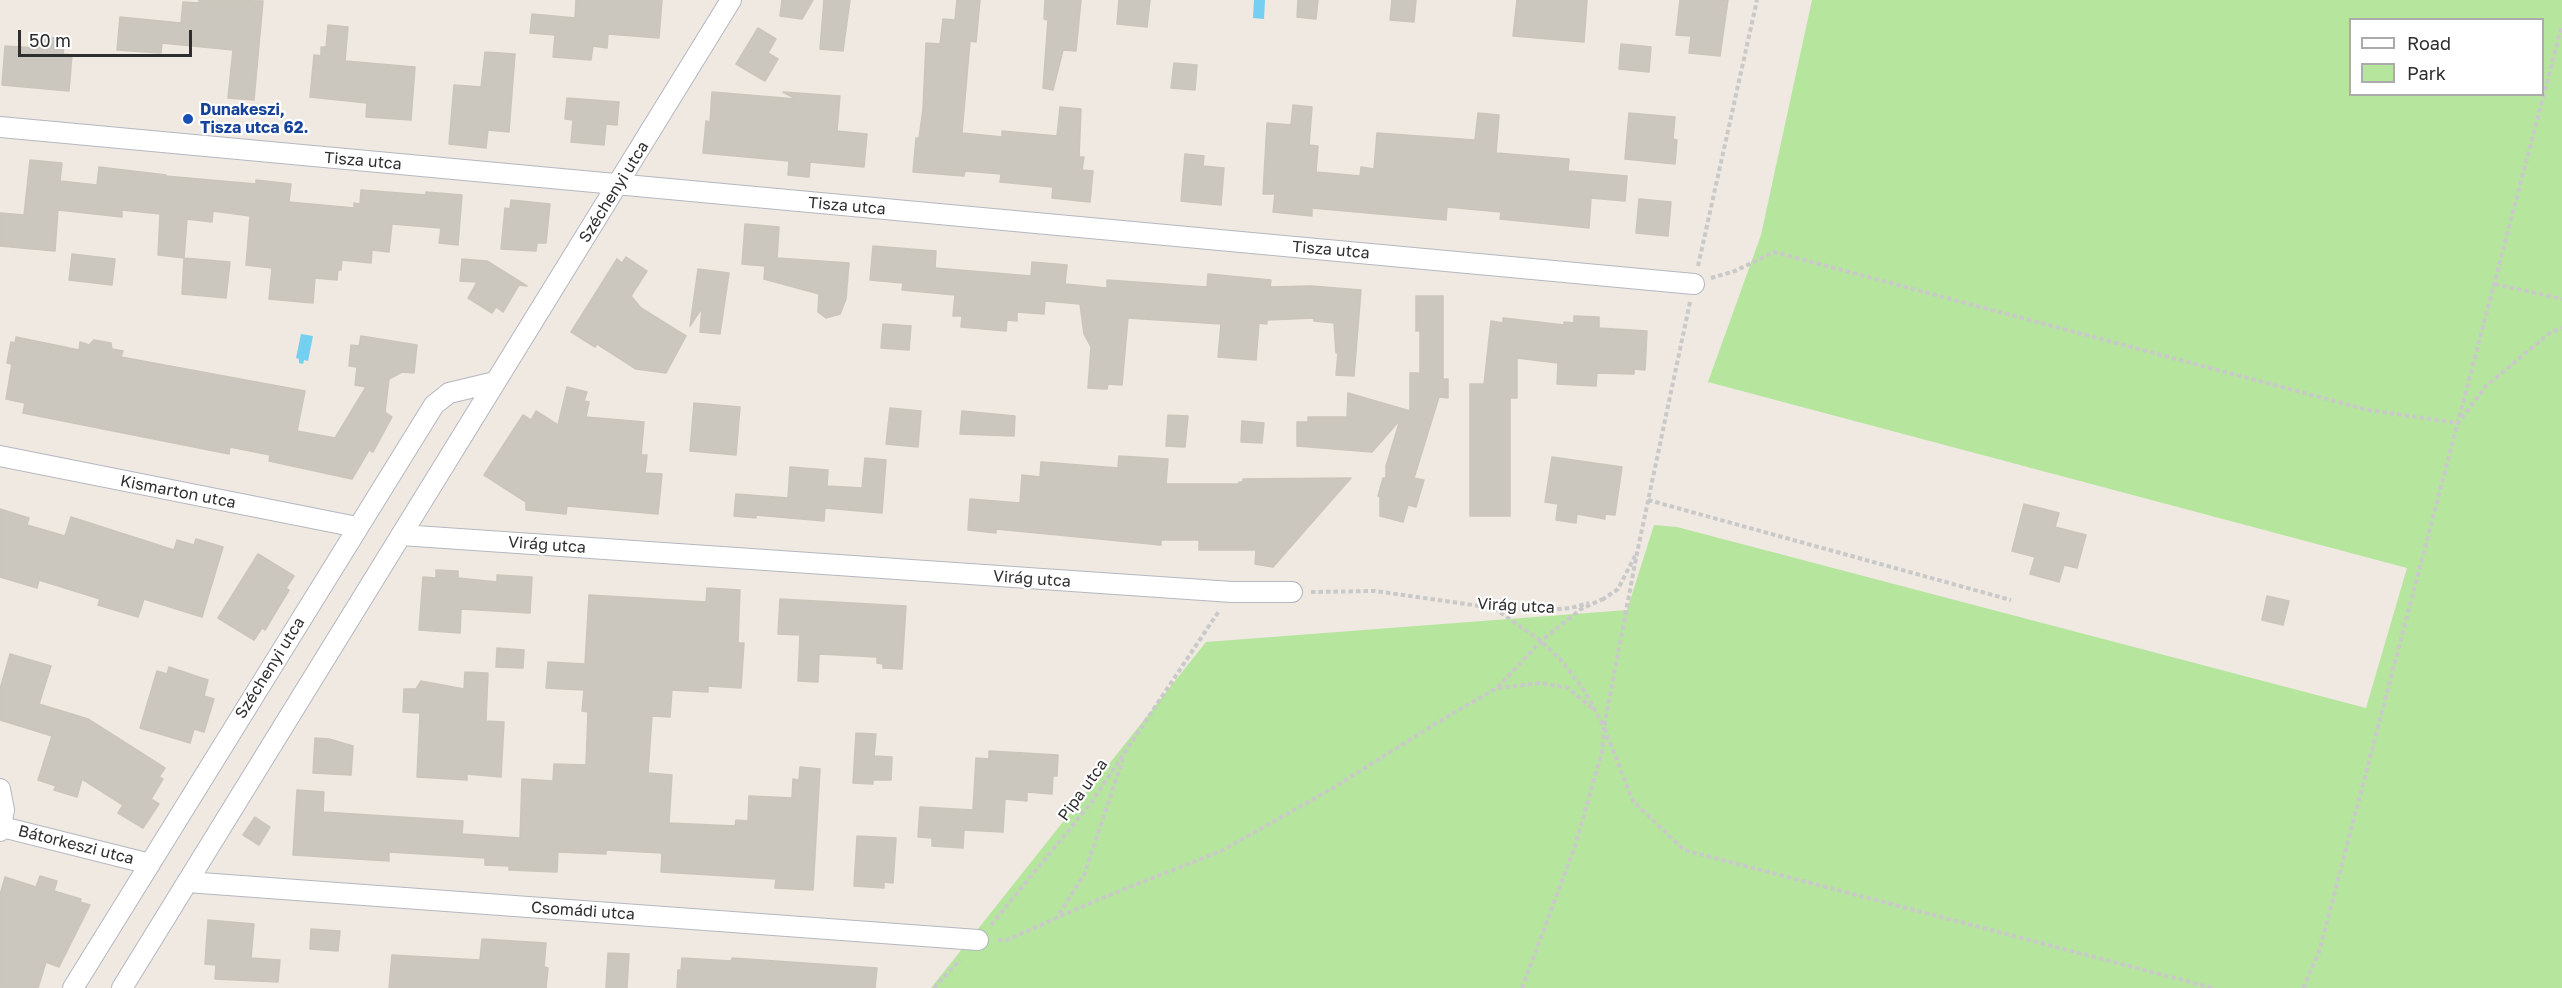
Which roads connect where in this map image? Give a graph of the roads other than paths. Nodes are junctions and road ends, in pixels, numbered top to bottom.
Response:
1 (731, 0) edge
2 (0, 127) edge
3 (618, 184) junction
4 (1694, 284) road end
5 (495, 382) junction
6 (0, 456) edge
7 (357, 527) junction
8 (401, 535) junction
9 (1292, 592) road end
10 (0, 789) edge
11 (1, 829) edge
12 (150, 864) junction
13 (188, 882) junction
14 (978, 940) road end
15 (73, 988) edge
16 (122, 988) edge

1 - 3 street, Széchenyi utca
2 - 3 street, Tisza utca
3 - 4 street, Tisza utca
3 - 5 street, Széchenyi utca
5 - 7 street, Széchenyi utca
5 - 8 street, Széchenyi utca
6 - 7 street, Kismarton utca
7 - 12 street, Széchenyi utca
8 - 9 street, Virág utca
8 - 13 street, Széchenyi utca
10 - 11 street, Bátorkeszi utca
11 - 12 street, Bátorkeszi utca
12 - 15 street, Széchenyi utca
13 - 14 street, Csomádi utca
13 - 16 street, Széchenyi utca

